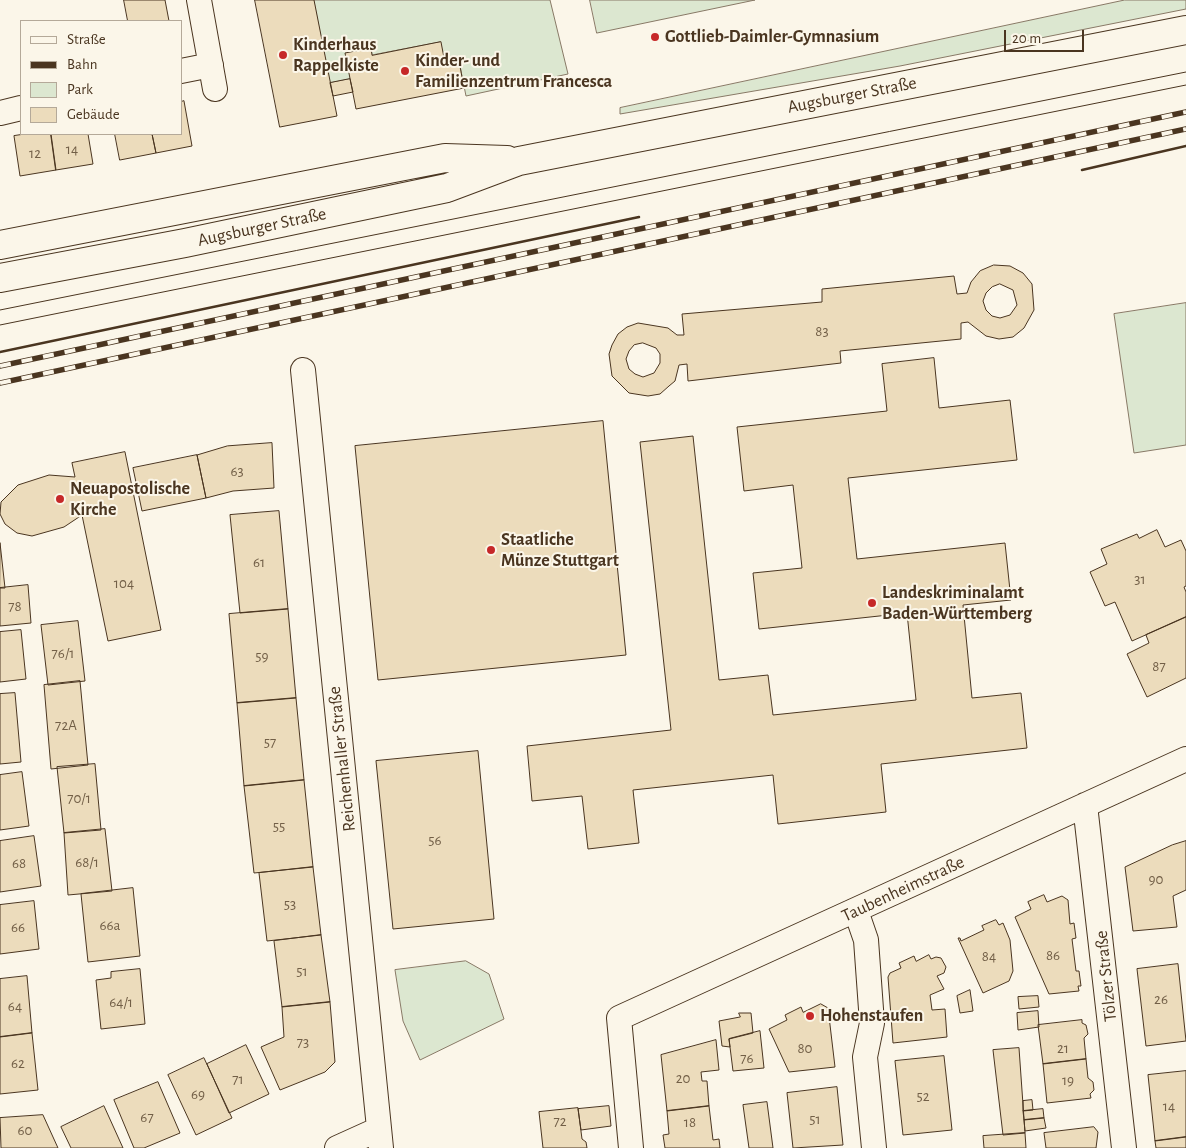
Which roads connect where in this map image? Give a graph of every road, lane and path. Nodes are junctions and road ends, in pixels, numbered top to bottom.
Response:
1 (199, 0) edge
2 (1186, 30) edge
3 (211, 64) junction
4 (182, 71) edge
5 (215, 89) dead end
6 (20, 108) edge
7 (0, 113) edge
8 (519, 160) junction
9 (0, 245) edge
10 (0, 278) edge
11 (304, 370) dead end
12 (1186, 759) edge
13 (1085, 805) junction
14 (856, 911) junction
15 (380, 1138) edge
16 (337, 1148) edge
17 (631, 1148) edge
18 (874, 1148) edge
19 (1124, 1148) edge

1 - 3 street
2 - 8 main road, Augsburger Straße
3 - 4 street
3 - 5 street
6 - 7 street
8 - 9 main road, Augsburger Straße
8 - 10 main road, Augsburger Straße
11 - 15 street, Reichenhaller Straße
12 - 13 street, Taubenheimstraße
13 - 14 street, Taubenheimstraße
13 - 19 street, Tölzer Straße
14 - 17 street, Taubenheimstraße
14 - 18 street
15 - 16 street

